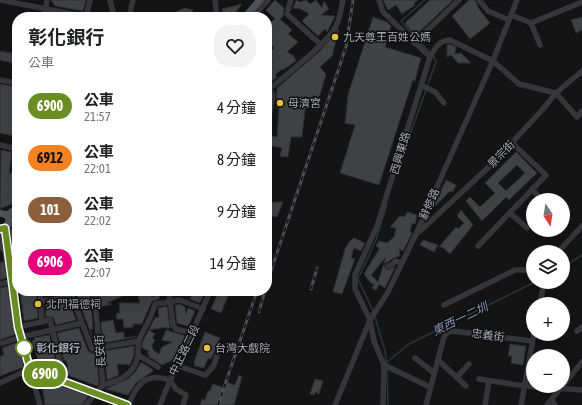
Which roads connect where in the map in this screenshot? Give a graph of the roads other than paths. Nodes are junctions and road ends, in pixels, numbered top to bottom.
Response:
1 (0, 0) edge
2 (48, 0) edge
3 (90, 0) edge
4 (110, 0) edge
5 (133, 0) edge
6 (215, 0) edge
7 (257, 0) edge
8 (260, 0) edge
9 (268, 0) edge
10 (291, 0) edge
11 (343, 0) edge
12 (379, 0) edge
13 (459, 0) edge
14 (479, 0) edge
15 (517, 0) edge
16 (582, 2) edge
17 (46, 8) junction
18 (45, 12) edge
19 (64, 12) edge
20 (88, 12) edge
21 (113, 12) edge
22 (130, 12) edge
23 (216, 12) edge
24 (247, 12) edge
25 (248, 12) edge
26 (257, 12) edge
27 (510, 18) junction
28 (531, 23) junction
29 (414, 43) junction
30 (320, 44) junction
31 (540, 45) dead end
32 (430, 57) junction
33 (492, 62) junction
34 (582, 71) edge
35 (0, 80) edge
36 (12, 82) edge
37 (421, 85) junction
38 (272, 86) edge
39 (556, 93) junction
40 (444, 103) dead end
41 (582, 111) edge
42 (512, 142) junction
43 (0, 145) edge
44 (12, 148) edge
45 (532, 189) junction
46 (536, 193) edge
47 (510, 213) junction
48 (3, 214) edge
49 (582, 226) edge
50 (4, 227) edge
51 (526, 227) edge
52 (416, 234) junction
53 (564, 245) edge
54 (478, 246) dead end
55 (402, 263) junction
56 (388, 266) dead end
57 (12, 269) edge
58 (526, 270) edge
59 (12, 281) edge
60 (360, 283) dead end
61 (0, 284) edge
62 (355, 286) junction
63 (15, 296) edge
64 (40, 296) edge
65 (62, 296) edge
66 (72, 296) edge
67 (95, 296) edge
68 (170, 296) edge
69 (208, 296) edge
70 (41, 301) junction
71 (170, 301) junction
72 (444, 305) dead end
73 (203, 309) junction
74 (373, 316) junction
75 (42, 322) junction
76 (82, 323) junction
77 (18, 327) junction
78 (52, 330) junction
79 (193, 333) junction
80 (21, 337) junction
81 (526, 340) edge
82 (532, 341) edge
83 (139, 342) junction
84 (0, 344) edge
85 (100, 347) junction
86 (138, 355) junction
87 (217, 356) dead end
88 (415, 358) dead end
89 (438, 360) junction
90 (582, 362) edge
91 (469, 364) dead end
92 (384, 365) junction
93 (178, 366) junction
94 (30, 369) junction
95 (434, 372) junction
96 (154, 376) junction
97 (457, 377) junction
98 (57, 378) junction
99 (570, 378) edge
100 (479, 379) dead end
101 (170, 380) junction
102 (489, 381) junction
103 (0, 383) edge
104 (103, 385) junction
105 (466, 386) dead end
106 (524, 386) junction
107 (430, 387) junction
108 (570, 389) edge
109 (582, 390) edge
110 (97, 392) junction
111 (558, 393) edge
112 (551, 400) junction
113 (89, 404) edge
114 (40, 405) edge
115 (128, 405) edge
116 (160, 405) edge
117 (183, 405) edge
118 (335, 405) edge
119 (383, 405) edge
120 (426, 405) edge
121 (485, 405) edge
122 (521, 405) edge
123 (547, 405) edge
124 (555, 405) edge

1 - 17 street
2 - 17 street
3 - 20 street
4 - 21 street
5 - 22 street
6 - 23 street
7 - 24 street
8 - 25 main road
9 - 26 street
10 - 30 street
11 - 30 street
12 - 29 street
13 - 29 street
14 - 27 street
15 - 27 street, 辭修路
16 - 28 street
17 - 18 street
17 - 19 street
27 - 28 street
27 - 33 street, 辭修路
28 - 31 street
29 - 32 street
30 - 38 street
32 - 33 street
32 - 37 street, 西興東路
33 - 39 street
33 - 52 street, 辭修路
34 - 39 street, 景宗街
35 - 36 street
37 - 40 street
37 - 62 street, 西興東路
39 - 41 street
39 - 42 street, 景宗街
42 - 45 street
42 - 52 street, 景宗街
43 - 44 street
45 - 46 street
45 - 47 street
47 - 51 street
47 - 54 street
48 - 50 main road
49 - 53 street
50 - 57 street
52 - 55 street, 辭修路
55 - 56 street
55 - 74 street, 辭修路
58 - 72 street
59 - 61 street
60 - 62 street
62 - 74 street, 西興東路
63 - 77 street
64 - 70 street
65 - 70 street
66 - 76 street
67 - 85 street, 長安街
68 - 71 street
69 - 73 street, 中正路二段
70 - 75 street
71 - 73 street
71 - 79 street
71 - 83 street
73 - 79 street, 中正路二段
74 - 92 street, 西興東路
74 - 118 street, 辭修路
75 - 77 street
75 - 78 street
76 - 78 street
76 - 85 street
77 - 80 street
78 - 80 street
78 - 98 street
79 - 93 street, 中正路二段
80 - 84 street
80 - 94 street
81 - 89 street, 忠義街
82 - 106 street
83 - 85 street
83 - 86 street
85 - 104 street, 長安街
86 - 96 street
86 - 104 street
87 - 93 street
88 - 95 street
89 - 95 street, 忠義街
89 - 97 street
90 - 99 street
91 - 97 street
92 - 107 street
92 - 119 street
93 - 101 street, 中正路二段
94 - 98 street
94 - 103 street
94 - 114 street
95 - 107 street, 忠義街
96 - 101 street, 中正路二段
96 - 115 street, 中正路二段
97 - 105 street
98 - 110 street
100 - 102 street
101 - 116 street
101 - 117 street
102 - 106 street
102 - 121 street
104 - 110 street
106 - 122 street
107 - 120 street, 忠義街
108 - 109 street
110 - 113 street
110 - 115 street
111 - 112 street
112 - 123 street
112 - 124 street

